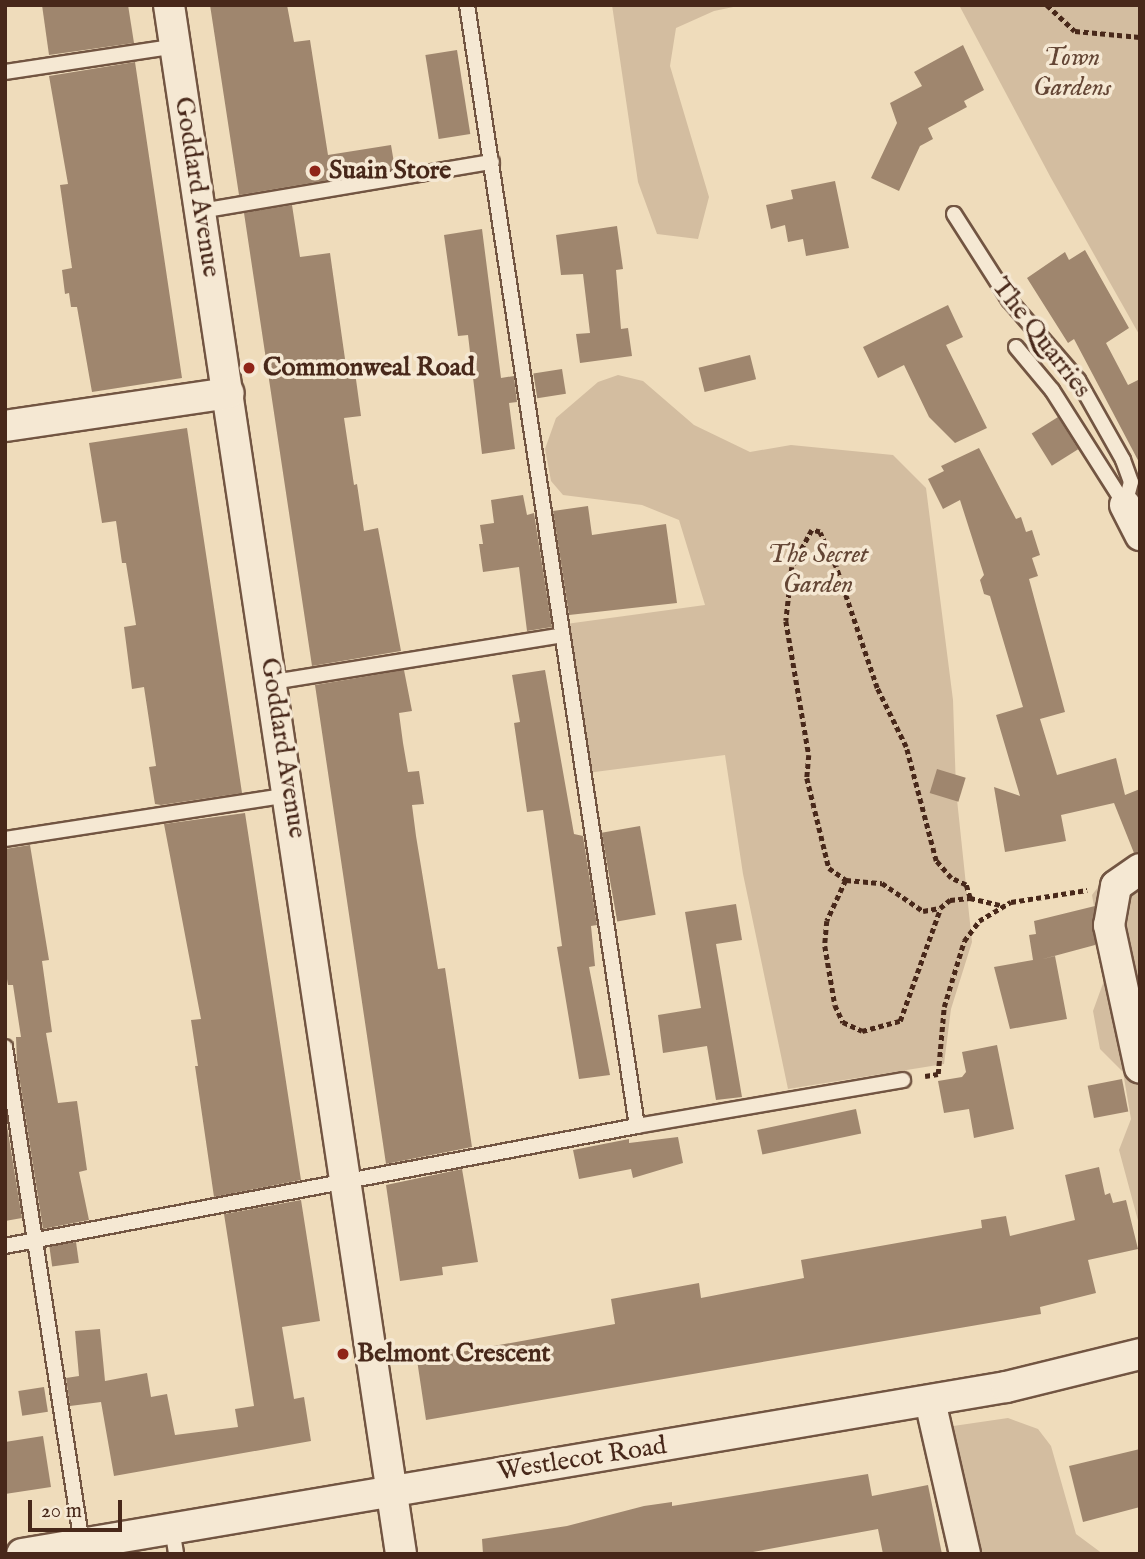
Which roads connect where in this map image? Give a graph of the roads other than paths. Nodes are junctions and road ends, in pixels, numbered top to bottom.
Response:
1 (169, 5) edge
2 (467, 5) edge
3 (176, 46) junction
4 (5, 72) edge
5 (492, 162) junction
6 (201, 211) junction
7 (954, 214) dead end
8 (1016, 347) dead end
9 (229, 393) junction
10 (5, 426) edge
11 (1125, 505) junction
12 (1140, 535) edge
13 (562, 635) junction
14 (273, 682) junction
15 (290, 795) junction
16 (5, 839) edge
17 (1140, 869) edge
18 (5, 1047) edge
19 (1140, 1068) edge
20 (903, 1080) dead end
21 (637, 1126) junction
22 (348, 1181) junction
23 (34, 1241) junction
24 (5, 1246) edge
25 (1140, 1354) edge
26 (930, 1401) junction
27 (391, 1490) junction
28 (174, 1541) edge
29 (82, 1544) junction
30 (22, 1554) edge
31 (401, 1554) edge
32 (965, 1554) edge

1 - 3 street, Goddard Avenue
2 - 5 lane
3 - 4 lane
3 - 6 street, Goddard Avenue
5 - 6 lane
5 - 13 lane
6 - 9 street, Goddard Avenue
7 - 11 lane, The Quarries
8 - 11 lane, The Quarries
9 - 10 street
9 - 14 street, Goddard Avenue
11 - 12 street, The Quarries
13 - 14 lane
13 - 21 lane
14 - 15 street, Goddard Avenue
15 - 16 lane
15 - 22 street, Goddard Avenue
17 - 19 street
18 - 23 lane
20 - 21 lane
21 - 22 lane
22 - 23 lane
22 - 27 street, Goddard Avenue
23 - 24 lane
23 - 29 lane
25 - 26 street, Westlecot Road
26 - 27 street, Westlecot Road
26 - 32 street
27 - 28 street, Westlecot Road
27 - 31 street
28 - 29 street, Westlecot Road
29 - 30 street, Westlecot Road

